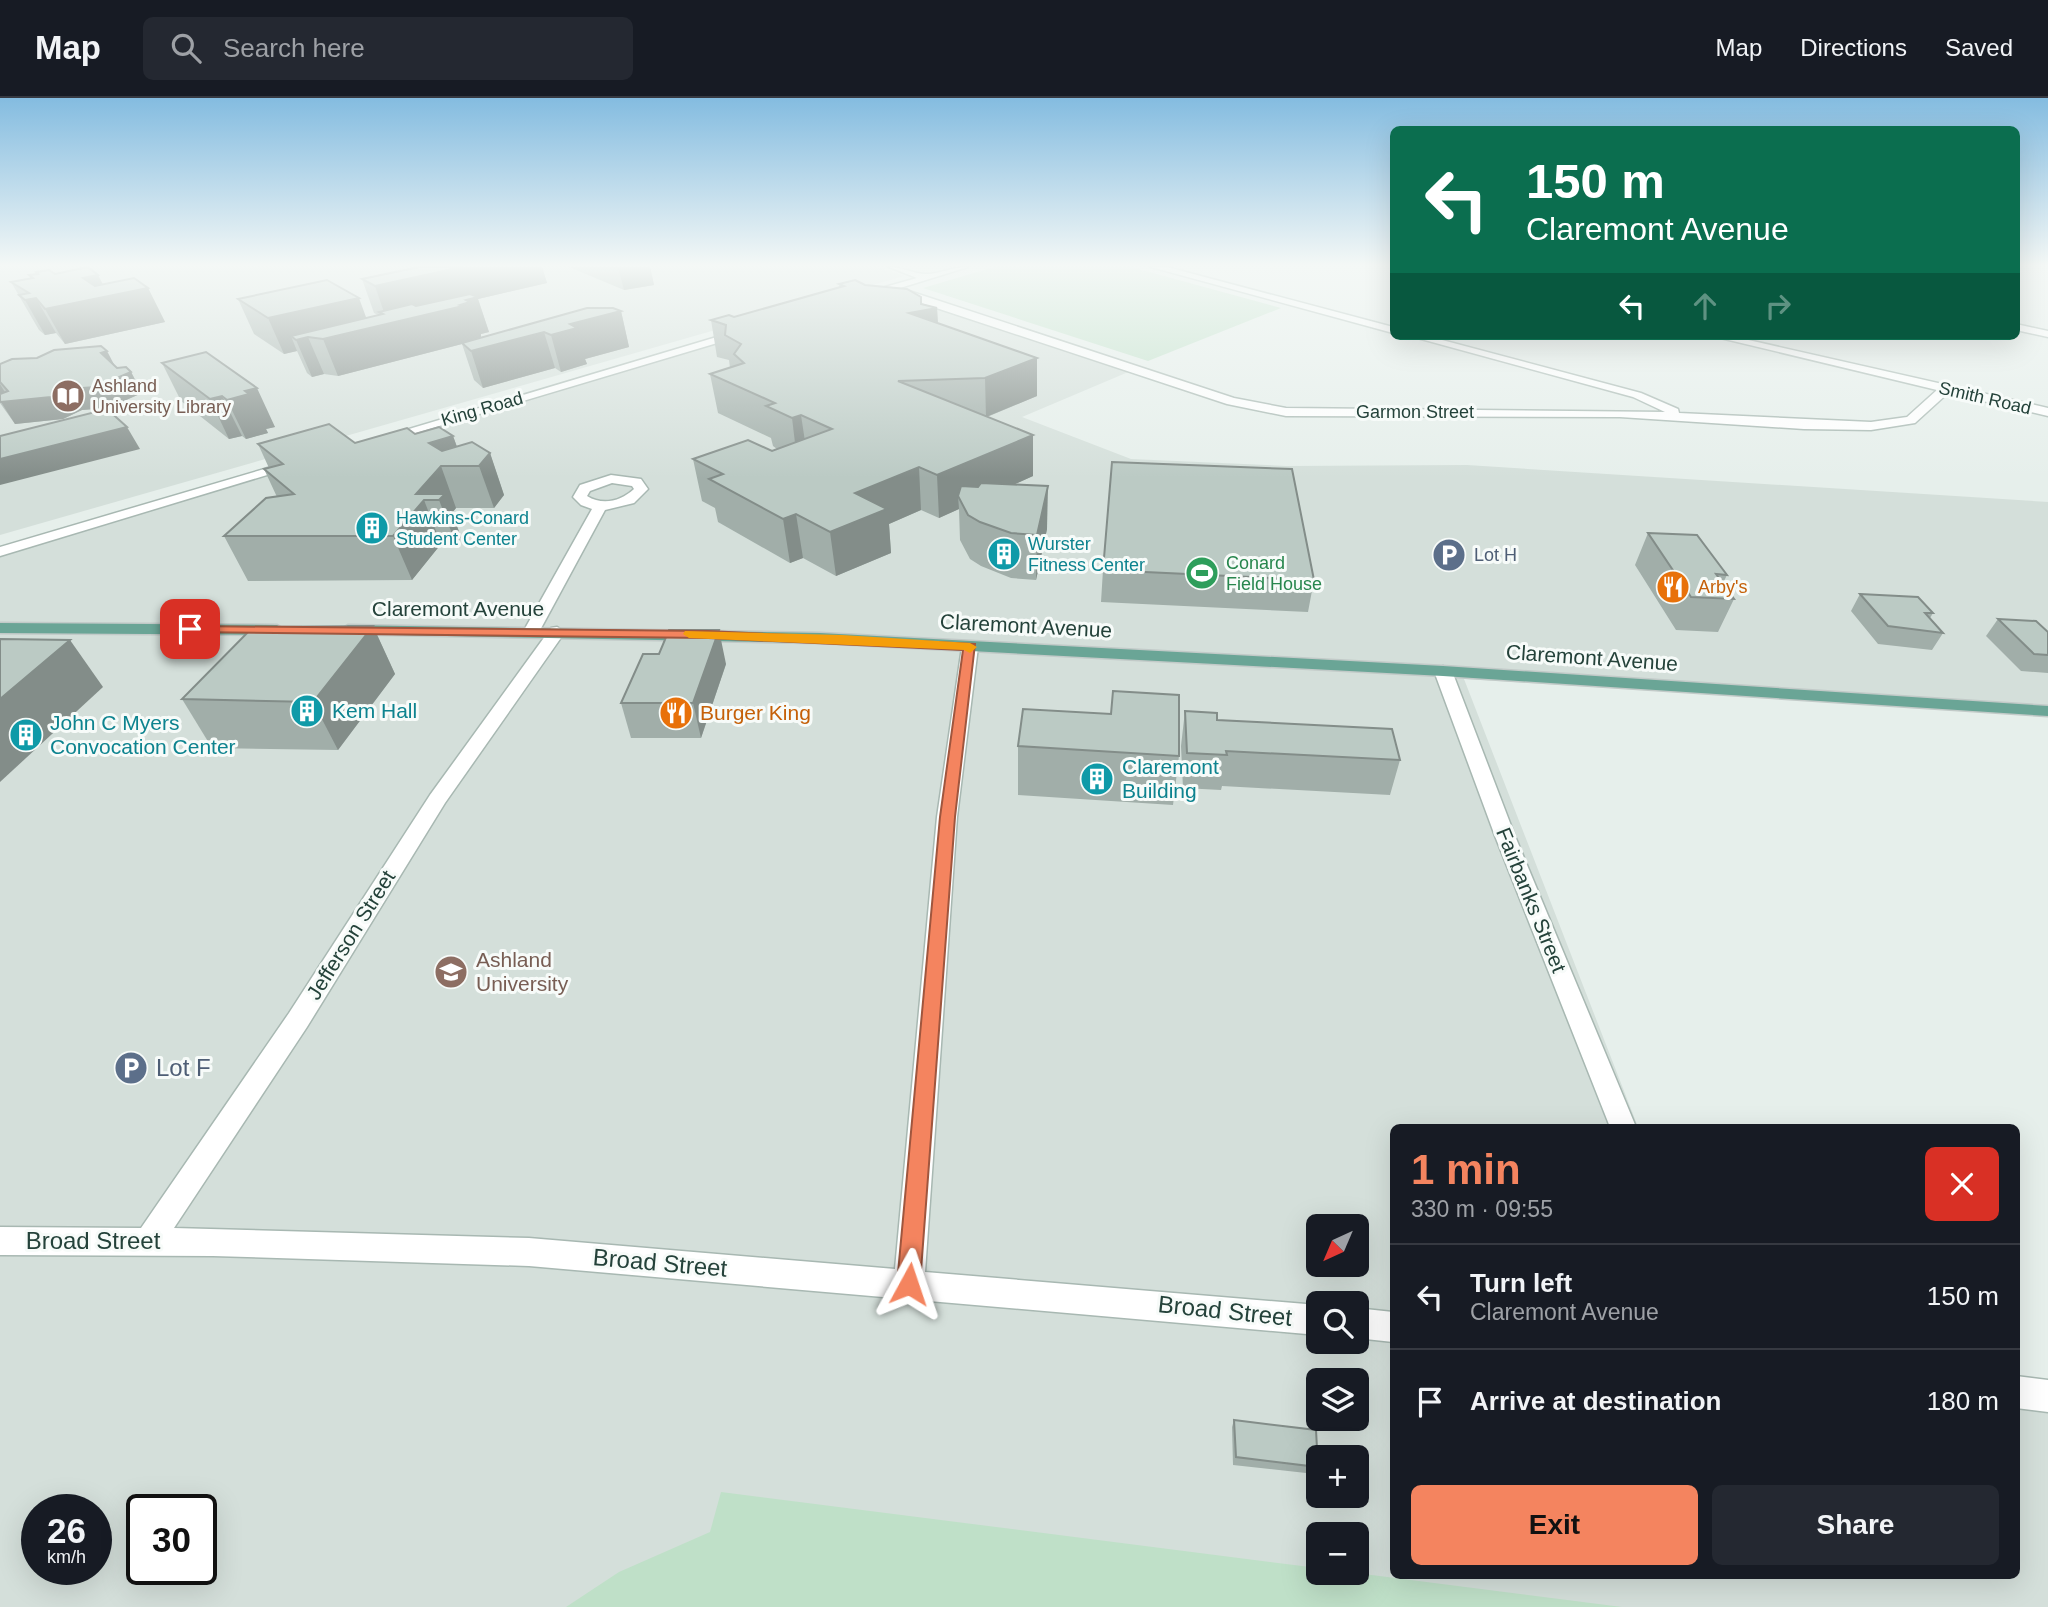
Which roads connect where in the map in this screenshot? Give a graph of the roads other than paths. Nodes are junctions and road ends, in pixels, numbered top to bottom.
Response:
1 (725, 337) edge
2 (1033, 337) edge
3 (1430, 340) edge
4 (1734, 340) edge
5 (1945, 389) junction
6 (2048, 412) edge
7 (1682, 417) junction
8 (376, 440) edge
9 (311, 459) edge
10 (601, 505) dead end
11 (0, 552) edge
12 (0, 628) edge
13 (299, 630) edge
14 (327, 630) edge
15 (531, 632) junction
16 (557, 632) junction
17 (970, 647) junction
18 (1443, 671) junction
19 (2048, 711) edge
20 (1622, 1124) edge
21 (0, 1241) edge
22 (149, 1241) junction
23 (909, 1284) junction
24 (1306, 1319) edge
25 (1369, 1325) edge
26 (1390, 1327) edge
27 (2020, 1392) edge
28 (2048, 1396) edge

1 - 8 street, King Road
2 - 7 street, Garmon Street
3 - 7 street
4 - 5 street, Smith Road
5 - 6 street, Smith Road
5 - 7 street, Garmon Street
9 - 11 street
10 - 15 street
12 - 13 main road
14 - 15 main road, Claremont Avenue
15 - 16 main road, Claremont Avenue
16 - 17 main road, Claremont Avenue
16 - 22 street, Jefferson Street
17 - 18 main road, Claremont Avenue
17 - 23 street
18 - 19 main road, Claremont Avenue
18 - 20 street, Fairbanks Street
21 - 22 street, Broad Street
22 - 23 street, Broad Street
23 - 24 street, Broad Street
25 - 26 street
27 - 28 street

